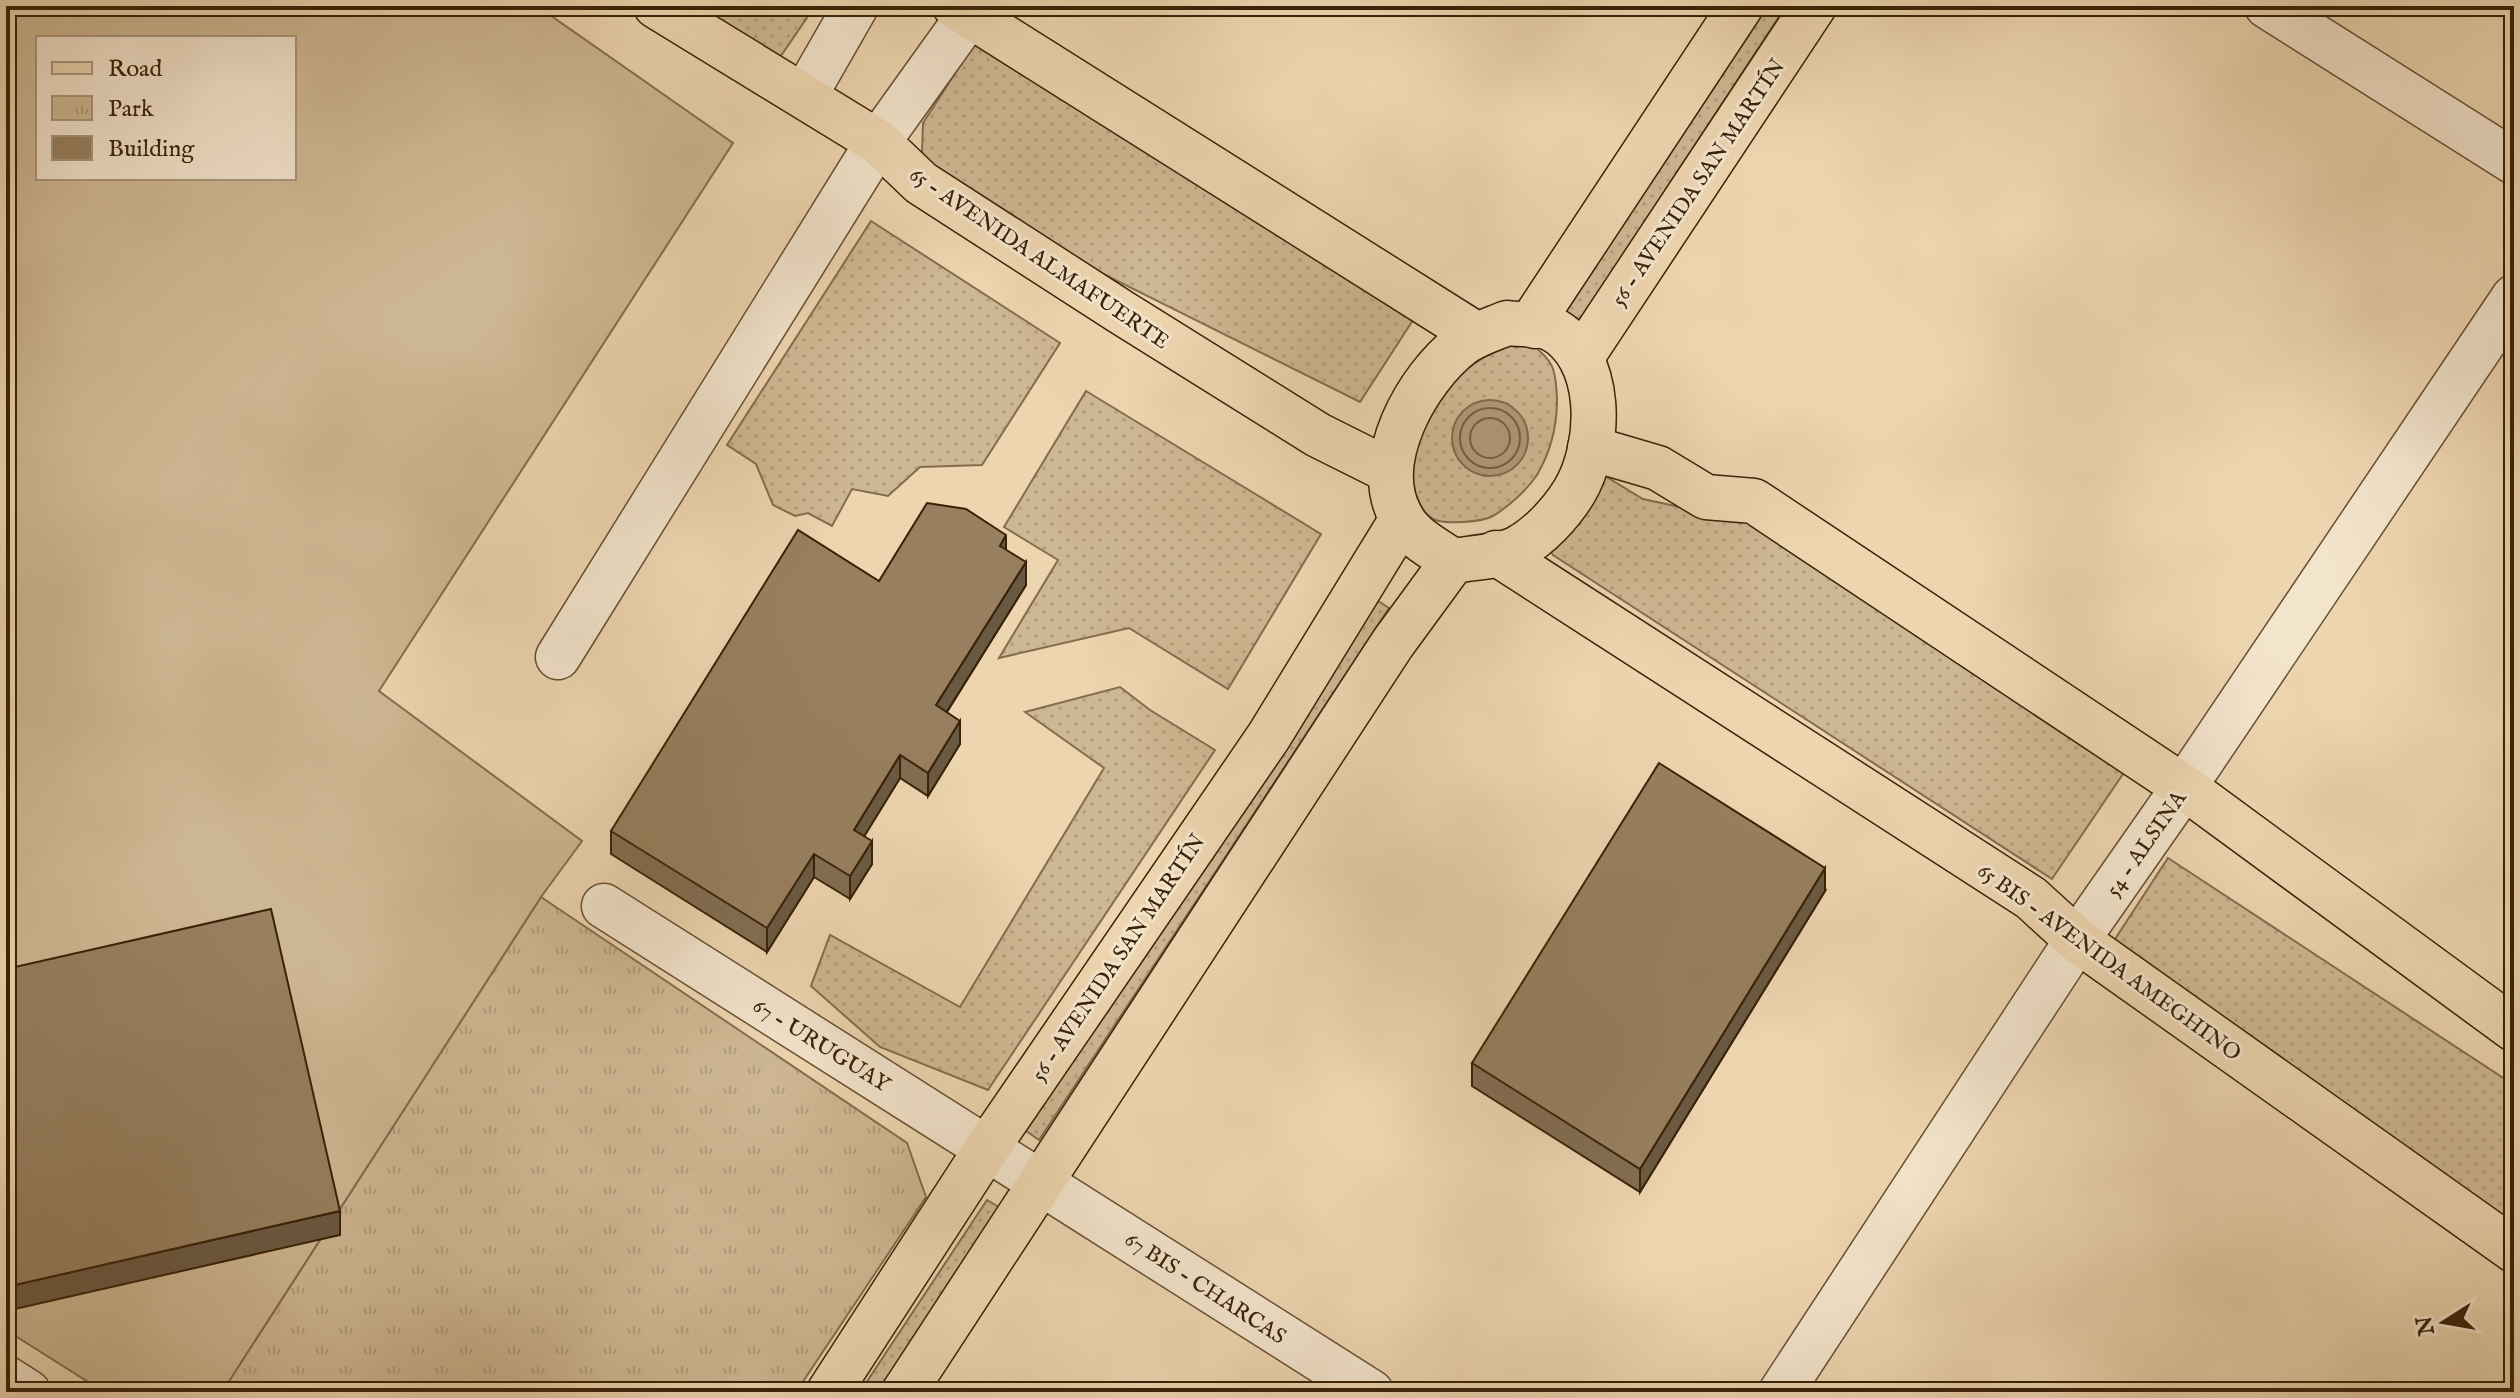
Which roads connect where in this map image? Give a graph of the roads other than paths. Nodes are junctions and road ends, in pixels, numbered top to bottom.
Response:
1 (656, 6) edge
2 (856, 6) edge
3 (1741, 6) edge
4 (1814, 6) edge
5 (2267, 6) edge
6 (962, 10) edge
7 (805, 95) junction
8 (878, 142) junction
9 (2514, 162) edge
10 (2514, 297) edge
11 (1535, 326) junction
12 (1477, 335) junction
13 (1581, 358) junction
14 (1590, 448) junction
15 (1390, 471) junction
16 (1402, 519) junction
17 (1496, 553) junction
18 (1453, 561) junction
19 (558, 657) dead end
20 (2184, 787) junction
21 (604, 906) dead end
22 (2077, 940) junction
23 (2514, 1029) edge
24 (987, 1148) junction
25 (1041, 1182) junction
26 (2514, 1250) edge
27 (6, 1378) edge
28 (28, 1392) edge
29 (829, 1392) edge
30 (904, 1392) edge
31 (1371, 1392) edge
32 (1781, 1392) edge

1 - 7 main road, 65 - AVENIDA ALMAFUERTE
2 - 7 street
3 - 11 main road
4 - 13 main road, 56 - AVENIDA SAN MARTÍN
5 - 9 street
6 - 8 street
6 - 12 main road
7 - 8 main road, 65 - AVENIDA ALMAFUERTE
8 - 15 main road, 65 - AVENIDA ALMAFUERTE
8 - 19 street
10 - 20 street, 54 - ALSINA
11 - 12 main road
11 - 13 main road
12 - 15 main road
13 - 14 main road
14 - 17 main road
14 - 20 main road
15 - 16 main road
16 - 18 main road
16 - 24 main road, 56 - AVENIDA SAN MARTÍN
17 - 18 main road
17 - 22 main road, 65 BIS - AVENIDA AMEGHINO
18 - 25 main road
20 - 22 street, 54 - ALSINA
20 - 23 main road
21 - 24 street, 67 - URUGUAY
22 - 26 main road, 65 BIS - AVENIDA AMEGHINO
22 - 32 street, 54 - ALSINA
24 - 25 street, 67 - URUGUAY
24 - 29 main road, 56 - AVENIDA SAN MARTÍN
25 - 30 main road
25 - 31 street, 67 BIS - CHARCAS
27 - 28 street

